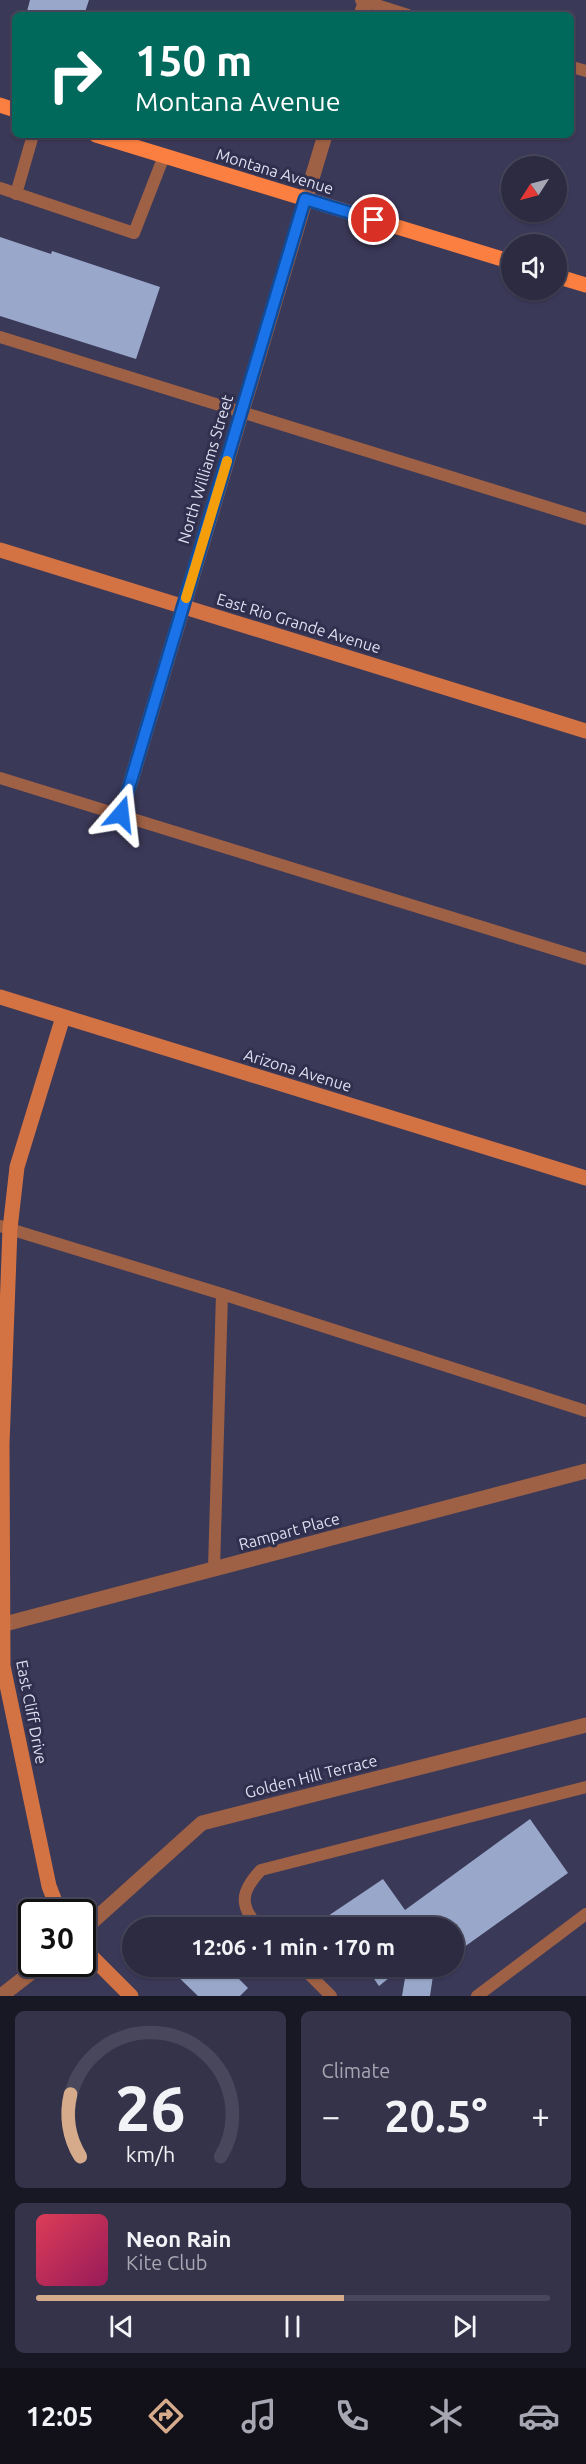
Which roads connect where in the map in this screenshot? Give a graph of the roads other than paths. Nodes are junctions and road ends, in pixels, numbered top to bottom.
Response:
1 (363, 4) edge
2 (396, 12) edge
3 (32, 138) edge
4 (106, 138) edge
5 (324, 138) edge
6 (164, 156) junction
7 (0, 188) edge
8 (16, 194) junction
9 (305, 199) junction
10 (501, 259) edge
11 (567, 279) edge
12 (586, 285) edge
13 (0, 337) edge
14 (242, 411) junction
15 (586, 519) edge
16 (0, 550) edge
17 (183, 605) junction
18 (586, 730) edge
19 (0, 778) edge
20 (121, 814) junction
21 (586, 959) edge
22 (0, 997) edge
23 (63, 1017) junction
24 (586, 1178) edge
25 (5, 1228) edge
26 (222, 1294) junction
27 (586, 1411) edge
28 (1, 1444) edge
29 (586, 1471) edge
30 (214, 1569) junction
31 (1, 1625) edge
32 (586, 1725) edge
33 (586, 1787) edge
34 (54, 1899) edge
35 (586, 1914) edge
36 (251, 1917) edge
37 (96, 1918) edge
38 (96, 1961) edge
39 (25, 1977) edge
40 (311, 1977) edge
41 (1, 1996) edge
42 (131, 1996) edge
43 (331, 1996) edge
44 (477, 1996) edge

1 - 2 lane
3 - 8 lane
4 - 6 main road, Montana Avenue
5 - 9 street, North Williams Street
6 - 8 lane
6 - 9 main road, Montana Avenue
7 - 8 lane
9 - 10 main road, Montana Avenue
9 - 14 street, North Williams Street
11 - 12 main road
13 - 14 lane
14 - 15 lane
14 - 17 street, North Williams Street
16 - 17 main road, East Rio Grande Avenue
17 - 18 main road, East Rio Grande Avenue
17 - 20 street, North Williams Street
19 - 20 lane
20 - 21 lane
22 - 23 main road, Arizona Avenue
23 - 24 main road, Arizona Avenue
23 - 25 main road, East Cliff Drive
25 - 26 lane
25 - 28 main road, East Cliff Drive
26 - 27 lane
26 - 30 lane
28 - 31 main road, East Cliff Drive
29 - 30 street, Rampart Place
30 - 31 street, Rampart Place
31 - 34 main road, East Cliff Drive
32 - 37 street, Golden Hill Terrace
33 - 36 lane
35 - 44 lane
38 - 42 main road
39 - 41 street
40 - 43 lane

